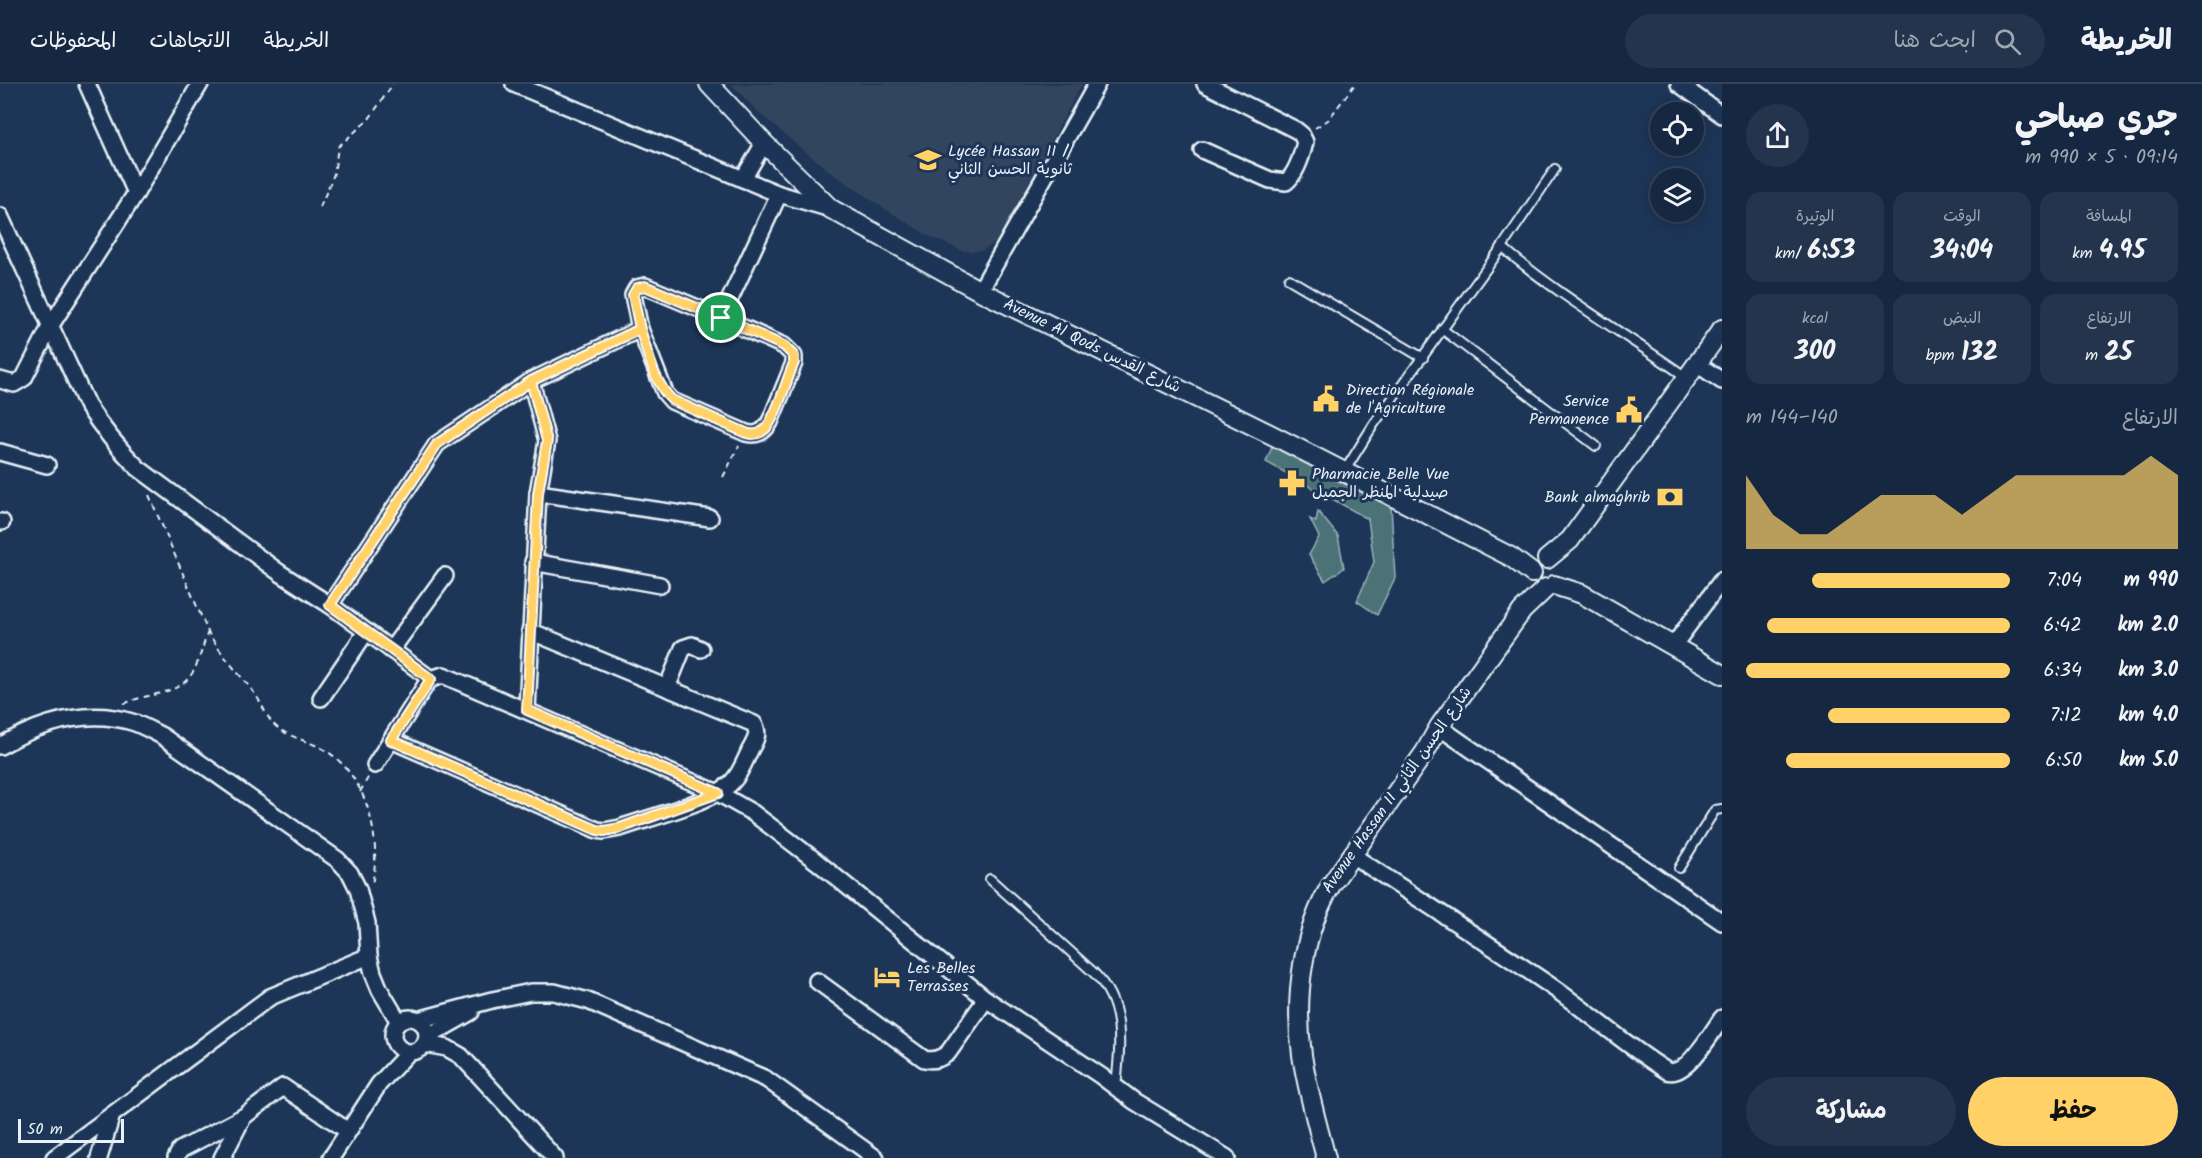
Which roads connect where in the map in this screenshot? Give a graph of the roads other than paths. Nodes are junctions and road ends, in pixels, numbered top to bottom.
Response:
1 (87, 84) edge
2 (200, 84) edge
3 (514, 84) edge
4 (709, 84) edge
5 (1097, 84) edge
6 (1205, 84) edge
7 (1679, 84) edge
8 (1722, 115) edge
9 (764, 143) junction
10 (1203, 150) dead end
11 (1555, 169) dead end
12 (743, 180) junction
13 (136, 193) junction
14 (779, 194) junction
15 (831, 209) junction
16 (0, 216) edge
17 (1502, 247) junction
18 (1289, 279) dead end
19 (980, 291) junction
20 (721, 318) junction
21 (51, 325) junction
22 (640, 329) junction
23 (1442, 329) junction
24 (1722, 329) edge
25 (1423, 358) junction
26 (1692, 371) junction
27 (0, 380) edge
28 (531, 381) junction
29 (1722, 381) edge
30 (1596, 446) dead end
31 (0, 452) edge
32 (47, 465) dead end
33 (1343, 472) junction
34 (538, 493) junction
35 (711, 518) dead end
36 (533, 562) junction
37 (1546, 574) junction
38 (445, 576) dead end
39 (1722, 580) edge
40 (660, 585) dead end
41 (330, 605) junction
42 (530, 631) junction
43 (366, 632) junction
44 (1673, 646) junction
45 (701, 649) dead end
46 (391, 650) junction
47 (1722, 674) edge
48 (431, 679) junction
49 (667, 688) junction
50 (321, 698) dead end
51 (527, 710) junction
52 (1439, 727) junction
53 (391, 740) junction
54 (0, 746) edge
55 (375, 765) dead end
56 (718, 793) junction
57 (1722, 808) edge
58 (1352, 855) junction
59 (1679, 868) dead end
60 (990, 879) dead end
61 (1722, 922) edge
62 (369, 956) junction
63 (817, 981) dead end
64 (986, 999) junction
65 (492, 1000) junction
66 (1722, 1018) edge
67 (418, 1020) junction
68 (399, 1022) junction
69 (394, 1040) junction
70 (426, 1040) junction
71 (408, 1053) junction
72 (379, 1083) junction
73 (1116, 1087) junction
74 (243, 1117) junction
75 (111, 1118) junction
76 (348, 1131) junction
77 (54, 1158) edge
78 (99, 1158) edge
79 (176, 1158) edge
80 (222, 1158) edge
81 (331, 1158) edge
82 (555, 1158) edge
83 (876, 1158) edge
84 (1227, 1158) edge
85 (1326, 1158) edge

1 - 13 street
2 - 13 street
3 - 12 street
4 - 9 street, Avenue Al Qods شارع القدس
5 - 19 street
6 - 10 street
7 - 8 street
9 - 12 street
9 - 15 street, Avenue Al Qods شارع القدس
11 - 17 lane
12 - 14 street
13 - 21 street
14 - 15 street
14 - 20 street
15 - 19 street, Avenue Al Qods شارع القدس
16 - 21 street
17 - 23 lane
17 - 26 lane
18 - 25 lane
19 - 33 street, Avenue Al Qods شارع القدس
20 - 22 street
20 - 22 street
21 - 27 street
21 - 41 street
22 - 28 street
23 - 25 lane
23 - 30 lane
24 - 26 street, Avenue Hassan II شارع الحسن الثاني
25 - 33 lane
26 - 29 street
26 - 37 street, Avenue Hassan II شارع الحسن الثاني
28 - 34 street
28 - 41 street
31 - 32 street
33 - 37 street, Avenue Al Qods شارع القدس
34 - 35 street
34 - 36 street
36 - 40 street
36 - 42 street
37 - 44 street, Avenue Al Qods شارع القدس
37 - 52 street, Avenue Hassan II شارع الحسن الثاني
38 - 46 street
39 - 44 street
41 - 43 street
42 - 49 street
42 - 51 street
43 - 46 street
43 - 50 street
44 - 47 street, Avenue Al Qods شارع القدس
45 - 49 street
46 - 48 street
48 - 51 street
48 - 53 street
49 - 56 street
51 - 56 street
52 - 58 street, Avenue Hassan II شارع الحسن الثاني
52 - 61 street
53 - 55 street
53 - 56 street
54 - 62 street
56 - 64 street
57 - 59 lane
58 - 66 street
58 - 85 street, Avenue Hassan II شارع الحسن الثاني
60 - 73 lane
62 - 68 street
62 - 75 street
63 - 64 street
64 - 73 street
65 - 67 street
65 - 70 street
65 - 83 street
67 - 68 street
67 - 70 street
68 - 69 street
69 - 71 street
69 - 72 street
70 - 71 street
70 - 82 street
71 - 72 street
72 - 76 street
73 - 84 street
74 - 76 street
74 - 79 street
74 - 80 street
75 - 77 street
75 - 78 street
76 - 81 street

